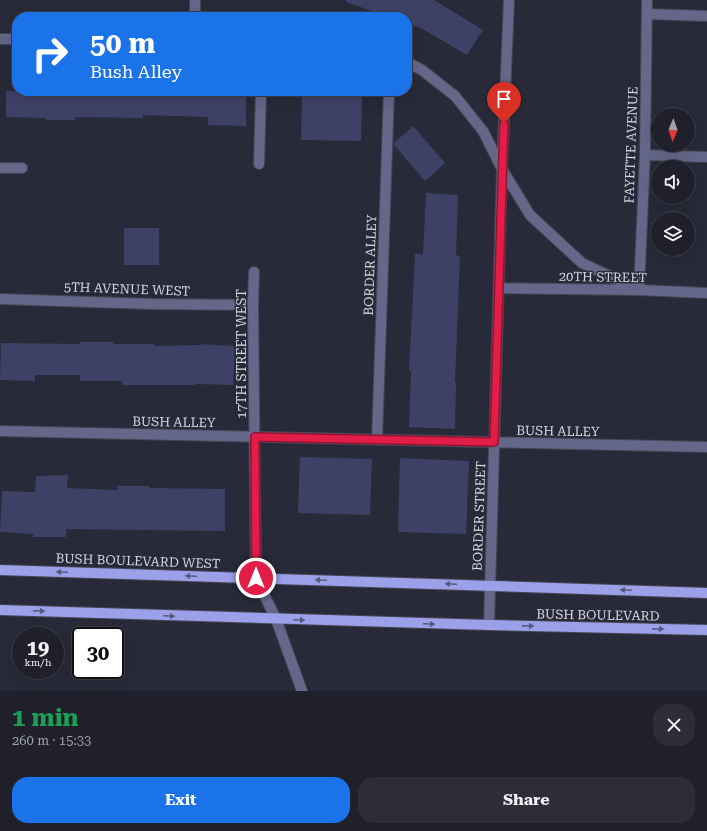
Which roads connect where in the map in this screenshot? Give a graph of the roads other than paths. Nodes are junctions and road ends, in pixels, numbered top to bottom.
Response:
1 (195, 0) edge
2 (509, 0) edge
3 (648, 0) edge
4 (195, 12) edge
5 (647, 14) junction
6 (707, 16) edge
7 (0, 39) edge
8 (12, 39) edge
9 (412, 65) edge
10 (261, 96) edge
11 (389, 96) edge
12 (645, 154) junction
13 (707, 157) edge
14 (259, 164) dead end
15 (0, 168) edge
16 (22, 168) dead end
17 (502, 169) junction
18 (254, 272) dead end
19 (499, 288) junction
20 (639, 290) junction
21 (707, 293) edge
22 (0, 299) edge
23 (253, 305) junction
24 (0, 431) edge
25 (255, 437) junction
26 (377, 440) junction
27 (494, 442) junction
28 (707, 447) edge
29 (0, 570) edge
30 (256, 578) junction
31 (490, 586) junction
32 (707, 593) edge
33 (0, 610) edge
34 (276, 619) junction
35 (489, 625) junction
36 (707, 630) edge
37 (302, 691) edge

1 - 4 street
2 - 17 street, BORDER STREET
3 - 5 street, FAYETTE AVENUE
5 - 6 street
5 - 12 street, FAYETTE AVENUE
7 - 8 street
9 - 17 street
10 - 14 street
11 - 26 street, BORDER ALLEY
12 - 13 street
12 - 20 street, FAYETTE AVENUE
15 - 16 street
17 - 19 street, BORDER STREET
17 - 20 street
18 - 23 street, 17TH STREET WEST
19 - 20 street, 20TH STREET
19 - 27 street, BORDER STREET
20 - 21 street, 20TH STREET
22 - 23 street, 5TH AVENUE WEST
23 - 25 street, 17TH STREET WEST
24 - 25 street, BUSH ALLEY
25 - 26 street, BUSH ALLEY
25 - 30 street, 17TH STREET WEST
26 - 27 street, BUSH ALLEY
27 - 28 street, BUSH ALLEY
27 - 31 street, BORDER STREET
30 -> 29 main road, BUSH BOULEVARD WEST
31 -> 30 main road, BUSH BOULEVARD WEST
30 - 34 street, 17TH STREET WEST
32 -> 31 main road, BUSH BOULEVARD
31 - 35 street, BORDER STREET
33 -> 34 main road
34 -> 35 main road
34 - 37 street, 17TH STREET WEST
35 -> 36 main road, BUSH BOULEVARD

